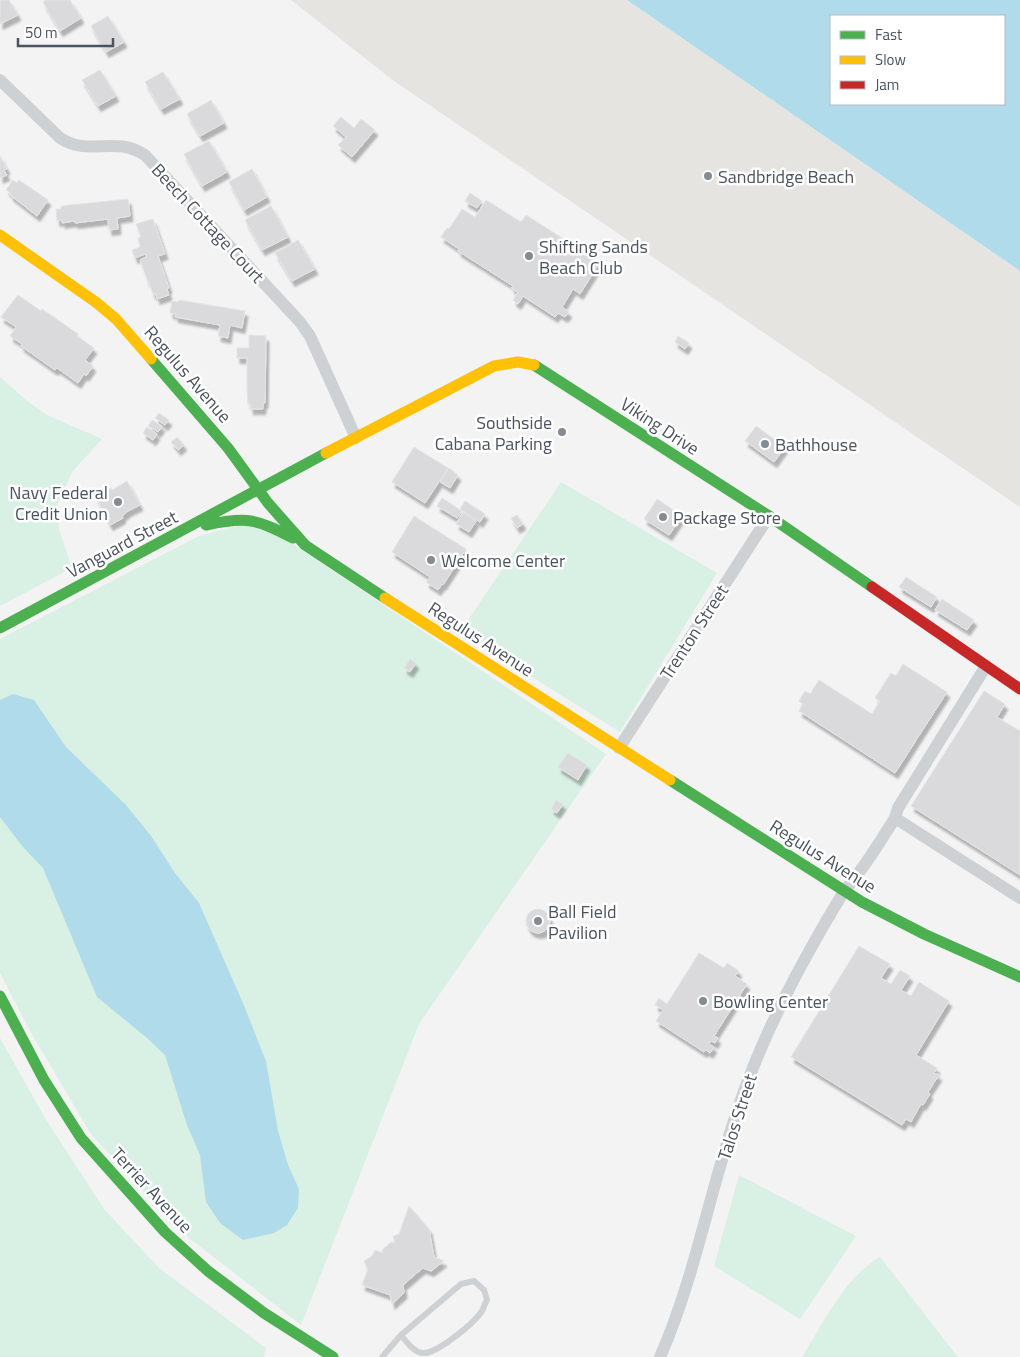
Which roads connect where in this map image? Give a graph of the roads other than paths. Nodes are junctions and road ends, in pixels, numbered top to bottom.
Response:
1 (0, 80) edge
2 (0, 235) edge
3 (356, 438) junction
4 (258, 488) junction
5 (768, 516) junction
6 (187, 529) junction
7 (305, 545) junction
8 (0, 628) edge
9 (986, 666) junction
10 (1020, 689) edge
11 (619, 748) junction
12 (895, 818) junction
13 (845, 891) junction
14 (1020, 898) edge
15 (1020, 977) edge
16 (0, 996) edge
17 (401, 1335) junction
18 (333, 1357) edge
19 (382, 1357) edge
20 (660, 1357) edge

1 - 3 street, Beech Cottage Court
2 - 4 street, Regulus Avenue
3 - 4 street, Viking Drive
3 - 5 street, Viking Drive
4 - 6 street, Vanguard Street
4 - 7 street, Regulus Avenue
5 - 9 street, Viking Drive
5 - 11 street, Trenton Street
6 - 7 street
6 - 8 street, Vanguard Street
7 - 11 street, Regulus Avenue
9 - 10 street, Viking Drive
9 - 12 street, Talos Street
11 - 13 street, Regulus Avenue
12 - 13 street, Talos Street
12 - 14 street
13 - 15 street, Regulus Avenue
13 - 20 street, Talos Street
16 - 18 street, Terrier Avenue
17 - 17 lane
17 - 19 lane

